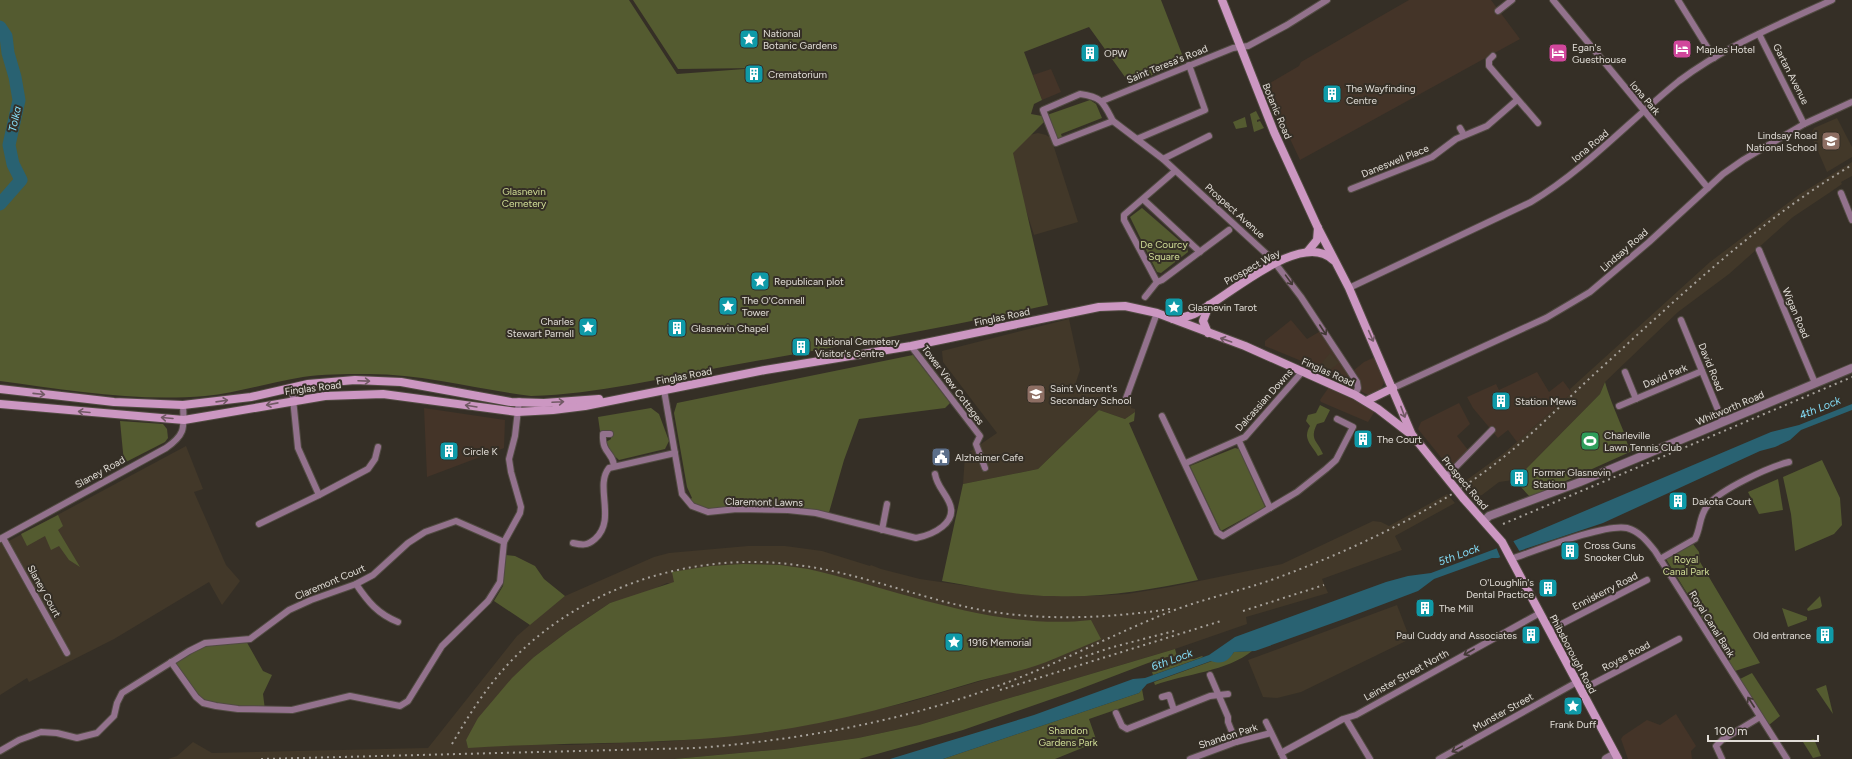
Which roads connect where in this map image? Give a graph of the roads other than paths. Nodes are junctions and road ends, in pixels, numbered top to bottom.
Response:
1 (1222, 0) edge
2 (1326, 0) edge
3 (1512, 0) edge
4 (1553, 0) edge
5 (1678, 0) edge
6 (1832, 0) edge
7 (1498, 11) dead end
8 (1759, 34) junction
9 (1241, 47) junction
10 (1493, 56) dead end
11 (1714, 58) junction
12 (1188, 65) junction
13 (1518, 100) junction
14 (1102, 101) junction
15 (1852, 102) edge
16 (1644, 112) junction
17 (1113, 121) junction
18 (1538, 123) dead end
19 (1804, 124) junction
20 (1460, 128) dead end
21 (1464, 135) junction
22 (1209, 136) dead end
23 (1137, 139) junction
24 (1163, 159) junction
25 (1175, 171) junction
26 (1708, 188) junction
27 (1351, 189) dead end
28 (1841, 193) dead end
29 (1144, 200) junction
30 (1852, 220) edge
31 (1318, 228) junction
32 (1229, 230) dead end
33 (1759, 250) dead end
34 (1308, 251) junction
35 (1200, 252) junction
36 (1275, 263) junction
37 (1337, 263) junction
38 (1156, 282) junction
39 (1349, 288) junction
40 (1145, 297) dead end
41 (1209, 304) junction
42 (1157, 314) junction
43 (1173, 319) junction
44 (1681, 320) dead end
45 (1208, 333) junction
46 (911, 346) junction
47 (1852, 368) edge
48 (1702, 371) junction
49 (1302, 372) junction
50 (1625, 372) dead end
51 (1815, 383) junction
52 (1393, 388) junction
53 (0, 389) edge
54 (292, 389) junction
55 (664, 390) junction
56 (1355, 395) junction
57 (628, 398) junction
58 (1636, 399) junction
59 (294, 400) junction
60 (519, 401) junction
61 (1125, 401) dead end
62 (1366, 401) junction
63 (0, 404) edge
64 (183, 405) junction
65 (1619, 406) dead end
66 (517, 412) junction
67 (1162, 416) dead end
68 (1337, 419) dead end
69 (184, 420) junction
70 (1723, 422) junction
71 (1492, 430) dead end
72 (610, 434) dead end
73 (1413, 436) junction
74 (1239, 441) junction
75 (378, 447) dead end
76 (675, 453) junction
77 (1789, 462) dead end
78 (1186, 463) junction
79 (614, 465) junction
80 (985, 468) dead end
81 (935, 474) dead end
82 (1446, 477) junction
83 (319, 495) junction
84 (887, 504) dead end
85 (1270, 508) junction
86 (1484, 521) junction
87 (259, 524) dead end
88 (882, 530) junction
89 (1, 539) edge
90 (504, 542) junction
91 (573, 542) dead end
92 (1511, 559) junction
93 (1660, 559) junction
94 (1647, 580) dead end
95 (356, 584) junction
96 (1540, 613) junction
97 (398, 622) dead end
98 (1550, 630) junction
99 (1680, 639) dead end
100 (67, 653) dead end
101 (170, 662) junction
102 (1210, 675) dead end
103 (1577, 682) junction
104 (1581, 690) junction
105 (1218, 694) junction
106 (1228, 694) dead end
107 (1162, 697) dead end
108 (1174, 710) junction
109 (1116, 713) dead end
110 (1760, 717) junction
111 (1346, 719) junction
112 (1266, 722) dead end
113 (1272, 733) junction
114 (1236, 742) junction
115 (0, 751) edge
116 (1283, 756) edge
117 (1616, 756) edge
118 (1190, 759) edge
119 (1370, 759) edge
120 (1439, 759) edge
121 (1606, 759) edge
122 (1722, 759) edge
123 (1787, 759) edge

1 - 9 main road, Botanic Road
2 - 9 street, Saint Teresa's Road
3 - 7 street
4 - 16 street, Iona Park
5 - 11 street
6 - 8 street, Iona Road
8 - 11 street, Iona Road
8 - 19 street, Gartan Avenue
9 - 12 street, Saint Teresa's Road
9 - 31 main road, Botanic Road
10 - 13 street
11 - 16 street, Iona Road
12 - 14 street, Saint Teresa's Road
12 - 23 street
13 - 18 street
13 - 21 street, Daneswell Place
14 - 17 street
14 - 17 street
15 - 19 street, Lindsay Road
16 - 26 street, Iona Park
16 - 39 street, Iona Road
17 - 23 street, Prospect Avenue
19 - 26 street, Lindsay Road
20 - 21 street
21 - 27 street, Daneswell Place
22 - 24 street
23 - 24 street, Prospect Avenue
24 - 25 street, Prospect Avenue
25 - 29 street
25 - 36 street, Prospect Avenue
26 - 52 street, Lindsay Road
28 - 30 street
29 - 35 street
29 - 38 street
31 - 34 main road
31 - 37 main road, Botanic Road
32 - 35 street
33 - 51 street, Wigan Road
34 - 36 main road, Prospect Way
34 - 37 main road
35 - 38 street
36 - 41 main road, Prospect Way
36 -> 56 street, Prospect Avenue
37 - 39 main road, Botanic Road
38 - 40 street
39 -> 52 main road, Botanic Road
41 - 43 main road, Prospect Way
41 - 45 main road
42 - 43 main road, Finglas Road
42 - 46 main road, Finglas Road
42 - 61 street
43 - 45 main road, Finglas Road
44 - 48 street, David Road
49 -> 45 main road, Finglas Road
46 - 55 main road, Finglas Road
46 - 80 street, Tower View Cottages
47 - 51 street, Whitworth Road
48 - 58 street, David Park
48 - 70 street, David Road
49 - 56 main road, Finglas Road
49 - 74 street, Dalcassian Downs
50 - 58 street, David Park
51 - 70 street, Whitworth Road
52 - 62 main road
52 -> 73 main road, Prospect Road
53 -> 64 main road, Finglas Road
54 - 59 street
54 -> 60 main road, Finglas Road
64 -> 54 main road, Finglas Road
55 - 57 main road, Finglas Road
55 - 76 street, Claremont Lawns
56 - 62 main road, Finglas Road
60 -> 57 main road, Finglas Road
57 - 66 main road, Finglas Road
58 - 65 street, David Park
66 -> 59 main road, Finglas Road
59 -> 69 main road, Finglas Road
59 - 83 street
60 - 66 street
62 - 73 main road, Prospect Road
69 -> 63 main road, Finglas Road
64 - 69 street, Slaney Road
66 - 90 street
67 - 78 street
68 - 85 street
69 - 89 street, Slaney Road
70 - 86 street, Whitworth Road
71 - 82 street
72 - 79 street
73 - 82 main road, Prospect Road
74 - 78 street, Dalcassian Downs
74 - 85 street, Dalcassian Downs
75 - 83 street
76 - 79 street
76 - 88 street, Claremont Lawns
77 - 93 street
78 - 85 street
79 - 91 street
81 - 88 street, Claremont Lawns
82 - 86 main road, Prospect Road, bridge
83 - 87 street
84 - 88 street
86 - 92 main road, Prospect Road
89 - 100 street, Slaney Court
90 - 95 street, Claremont Court
90 - 101 street
92 - 93 street, Royal Canal Bank
92 - 96 main road, Phibsborough Road
110 -> 93 street, Royal Canal Bank
94 - 98 street, Enniskerry Road
95 - 97 street
95 - 101 street, Claremont Court
96 - 98 main road, Phibsborough Road
96 -> 111 street, Leinster Street North
98 - 103 main road, Phibsborough Road
99 - 104 street, Royse Road
101 - 115 street, Claremont Court
102 - 105 street
103 - 104 main road, Phibsborough Road
103 -> 120 street, Munster Street
104 - 117 main road, Phibsborough Road
105 - 106 street
105 - 108 street
105 - 114 street
107 - 108 street
108 - 109 street
110 - 122 street
110 - 123 street, Royal Canal Bank
111 - 116 street, Leinster Street North
111 - 119 street
112 - 113 street
113 - 114 street, Shandon Park
113 - 116 street
114 - 118 street, Shandon Park
117 - 121 street

